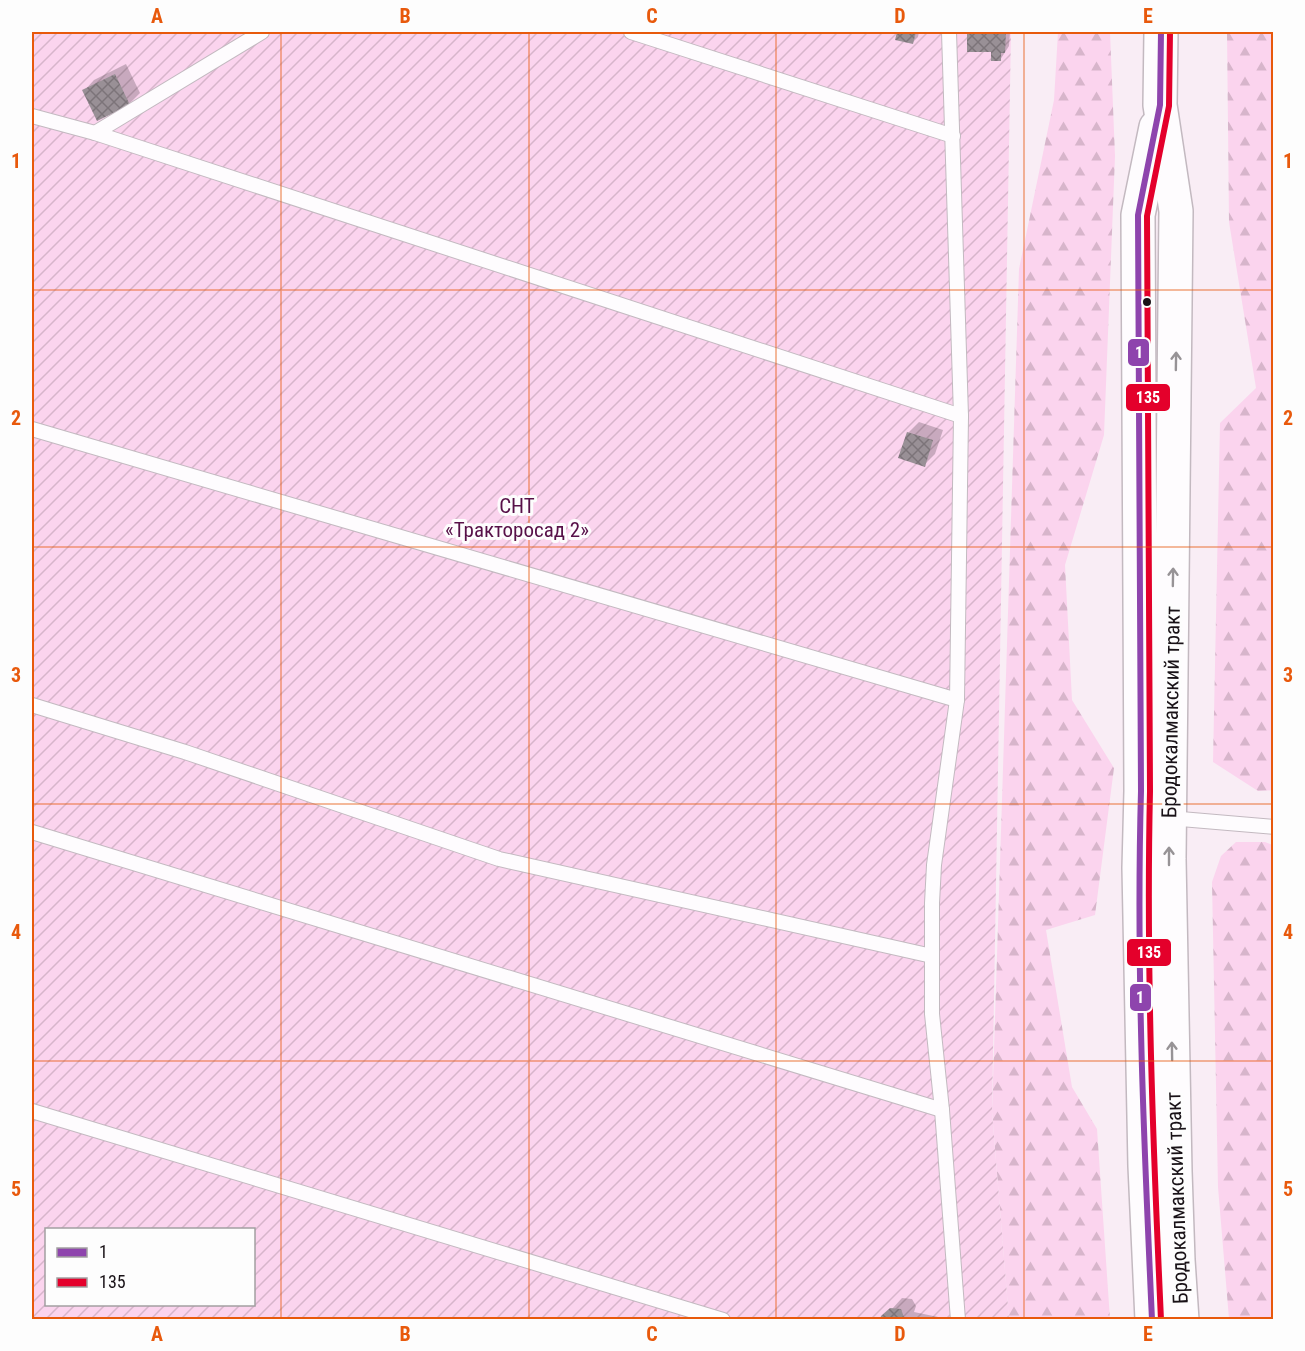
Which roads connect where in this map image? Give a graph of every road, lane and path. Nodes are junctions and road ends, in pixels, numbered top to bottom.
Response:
1 (262, 32) edge
2 (631, 32) edge
3 (949, 32) edge
4 (1161, 32) edge
5 (1160, 105) junction
6 (32, 116) edge
7 (95, 134) junction
8 (952, 136) junction
9 (962, 416) junction
10 (32, 429) edge
11 (957, 700) junction
12 (32, 705) edge
13 (1169, 818) junction
14 (1274, 826) edge
15 (32, 832) edge
16 (932, 956) junction
17 (942, 1110) junction
18 (32, 1111) edge
19 (723, 1320) edge
20 (958, 1320) edge
21 (1152, 1320) edge
22 (1182, 1320) edge

1 - 7 lane
2 - 8 lane
3 - 8 lane
4 - 5 main road, Бродокалмакский тракт
13 -> 5 main road, Бродокалмакский тракт
5 - 21 main road, Бродокалмакский тракт
6 - 7 lane
7 - 9 lane
8 - 9 lane
9 - 11 lane
10 - 11 lane
11 - 16 lane
12 - 16 lane
13 - 14 lane
22 -> 13 main road, Бродокалмакский тракт
15 - 17 lane
16 - 17 lane
17 - 20 lane
18 - 19 lane

